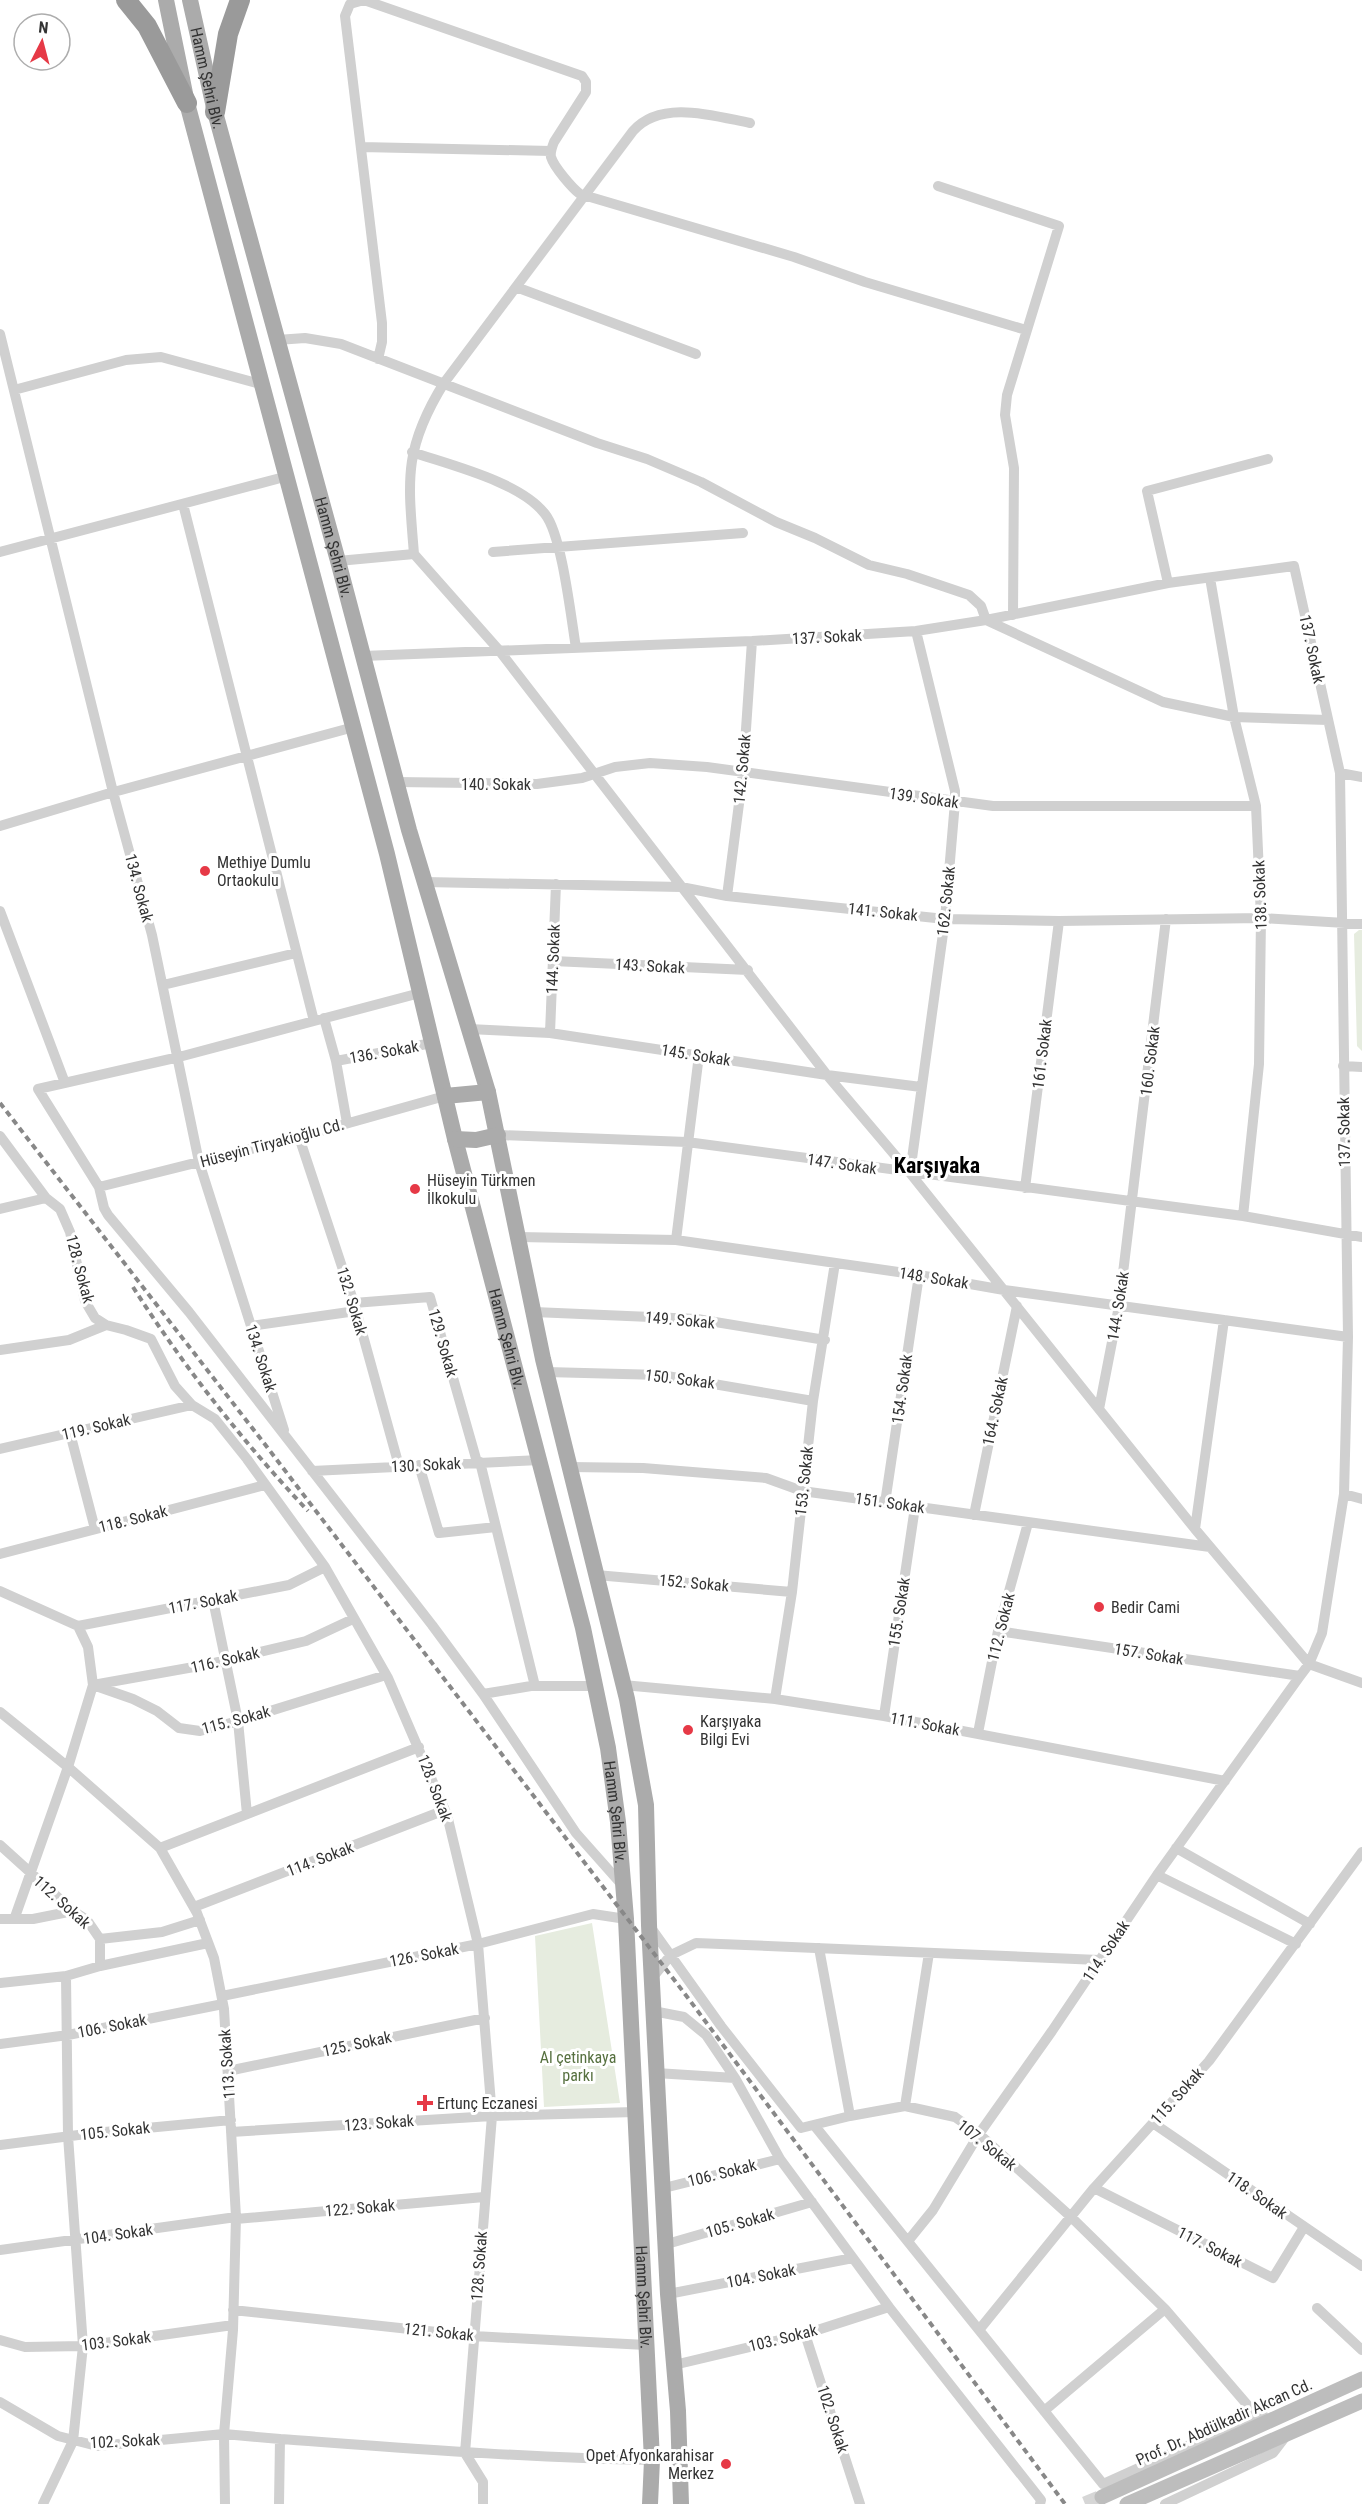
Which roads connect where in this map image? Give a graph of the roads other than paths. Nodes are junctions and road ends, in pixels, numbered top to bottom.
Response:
1 (126, 0) edge
2 (166, 0) edge
3 (190, 0) edge
4 (240, 0) edge
5 (187, 103) junction
6 (215, 112) junction
7 (750, 123) dead end
8 (361, 147) junction
9 (551, 151) junction
10 (938, 186) dead end
11 (586, 196) junction
12 (516, 288) junction
13 (1026, 330) junction
14 (0, 334) edge
15 (277, 340) junction
16 (696, 354) dead end
17 (378, 359) junction
18 (444, 383) junction
19 (264, 385) junction
20 (14, 390) junction
21 (412, 452) junction
22 (1268, 459) dead end
23 (288, 476) junction
24 (183, 504) junction
25 (743, 533) dead end
26 (52, 538) junction
27 (558, 546) junction
28 (0, 552) edge
29 (493, 552) dead end
30 (414, 554) junction
31 (338, 561) junction
32 (1210, 578) junction
33 (1168, 583) junction
34 (1013, 615) junction
35 (987, 620) junction
36 (916, 632) junction
37 (752, 641) junction
38 (576, 648) junction
39 (498, 649) junction
40 (363, 656) junction
41 (1234, 717) junction
42 (1328, 720) junction
43 (354, 728) junction
44 (246, 756) junction
45 (743, 772) junction
46 (1340, 773) junction
47 (594, 775) junction
48 (1362, 777) edge
49 (396, 782) junction
50 (113, 792) junction
51 (955, 802) junction
52 (1256, 806) junction
53 (0, 826) edge
54 (425, 882) junction
55 (556, 884) junction
56 (681, 887) junction
57 (727, 896) junction
58 (0, 911) edge
59 (1261, 918) junction
60 (945, 919) junction
61 (1166, 920) junction
62 (1059, 921) junction
63 (1342, 922) junction
64 (1362, 924) edge
65 (296, 953) junction
66 (553, 961) junction
67 (748, 970) junction
68 (163, 985) junction
69 (420, 993) junction
70 (319, 1019) junction
71 (469, 1029) junction
72 (550, 1033) junction
73 (432, 1043) junction
74 (699, 1055) junction
75 (179, 1057) junction
76 (336, 1061) junction
77 (1343, 1066) junction
78 (1362, 1067) edge
79 (827, 1075) junction
80 (64, 1083) junction
81 (921, 1087) junction
82 (488, 1092) junction
83 (446, 1096) junction
84 (347, 1123) junction
85 (498, 1135) junction
86 (0, 1136) edge
87 (299, 1137) junction
88 (455, 1138) junction
89 (687, 1142) junction
90 (200, 1162) junction
91 (910, 1173) junction
92 (99, 1187) junction
93 (1025, 1188) junction
94 (46, 1198) junction
95 (1133, 1203) junction
96 (0, 1209) edge
97 (1243, 1216) junction
98 (1344, 1234) junction
99 (519, 1237) junction
100 (1362, 1237) edge
101 (676, 1240) junction
102 (835, 1263) junction
103 (919, 1275) junction
104 (1004, 1290) junction
105 (1017, 1306) junction
106 (1119, 1306) junction
107 (355, 1307) junction
108 (534, 1312) junction
109 (1224, 1320) junction
110 (106, 1325) junction
111 (251, 1326) junction
112 (1348, 1338) junction
113 (825, 1340) junction
114 (0, 1350) edge
115 (546, 1372) junction
116 (813, 1401) junction
117 (192, 1405) junction
118 (1099, 1408) junction
119 (70, 1433) junction
120 (287, 1439) junction
121 (0, 1449) edge
122 (540, 1460) junction
123 (479, 1462) junction
124 (399, 1466) junction
125 (419, 1466) junction
126 (570, 1467) junction
127 (312, 1472) junction
128 (265, 1485) junction
129 (802, 1491) junction
130 (1344, 1494) junction
131 (1362, 1499) edge
132 (885, 1503) junction
133 (915, 1507) junction
134 (974, 1515) junction
135 (1028, 1522) junction
136 (496, 1527) junction
137 (95, 1529) junction
138 (1195, 1529) junction
139 (1210, 1547) junction
140 (0, 1554) edge
141 (325, 1567) junction
142 (596, 1575) junction
143 (0, 1591) edge
144 (792, 1592) junction
145 (213, 1600) junction
146 (353, 1619) junction
147 (78, 1626) junction
148 (998, 1631) junction
149 (227, 1660) junction
150 (1309, 1664) junction
151 (386, 1675) junction
152 (1300, 1677) junction
153 (1362, 1683) edge
154 (93, 1685) junction
155 (623, 1685) junction
156 (535, 1686) junction
157 (596, 1686) junction
158 (483, 1694) junction
159 (775, 1700) junction
160 (0, 1712) edge
161 (884, 1716) junction
162 (238, 1721) junction
163 (978, 1733) junction
164 (419, 1747) junction
165 (68, 1767) junction
166 (1225, 1781) junction
167 (445, 1810) junction
168 (247, 1814) junction
169 (0, 1845) edge
170 (160, 1848) junction
171 (1176, 1848) junction
172 (1362, 1852) edge
173 (30, 1873) junction
174 (1157, 1875) junction
175 (623, 1886) junction
176 (194, 1907) junction
177 (73, 1911) junction
178 (5, 1917) edge
179 (626, 1919) junction
180 (200, 1920) junction
181 (1310, 1924) junction
182 (649, 1925) junction
183 (100, 1940) junction
184 (208, 1943) junction
185 (478, 1944) junction
186 (1296, 1944) junction
187 (819, 1948) junction
188 (929, 1953) junction
189 (671, 1956) junction
190 (1099, 1960) junction
191 (100, 1966) junction
192 (66, 1976) junction
193 (652, 1978) junction
194 (0, 1983) edge
195 (222, 2000) junction
196 (653, 2011) junction
197 (485, 2018) junction
198 (68, 2035) junction
199 (0, 2044) edge
200 (228, 2071) junction
201 (656, 2073) junction
202 (735, 2078) junction
203 (905, 2106) junction
204 (635, 2112) junction
205 (492, 2116) junction
206 (850, 2116) junction
207 (1153, 2123) junction
208 (814, 2125) junction
209 (231, 2126) junction
210 (979, 2134) junction
211 (68, 2136) junction
212 (0, 2145) edge
213 (780, 2159) junction
214 (664, 2188) junction
215 (1094, 2188) junction
216 (484, 2197) junction
217 (812, 2202) junction
218 (1070, 2217) junction
219 (236, 2218) junction
220 (1304, 2227) junction
221 (74, 2240) junction
222 (908, 2241) junction
223 (667, 2244) junction
224 (0, 2250) edge
225 (853, 2258) junction
226 (1362, 2266) edge
227 (668, 2294) junction
228 (890, 2307) junction
229 (1317, 2308) dead end
230 (1165, 2309) junction
231 (233, 2310) junction
232 (233, 2325) junction
233 (979, 2330) junction
234 (805, 2334) junction
235 (474, 2336) junction
236 (0, 2340) edge
237 (646, 2345) junction
238 (82, 2346) junction
239 (1362, 2350) edge
240 (674, 2365) junction
241 (1362, 2379) edge
242 (1362, 2401) edge
243 (0, 2402) edge
244 (1044, 2411) junction
245 (1257, 2415) junction
246 (1278, 2416) junction
247 (1289, 2432) junction
248 (225, 2434) junction
249 (280, 2439) junction
250 (73, 2441) junction
251 (465, 2453) junction
252 (652, 2460) junction
253 (1101, 2497) tunnel mouth
254 (43, 2504) edge
255 (225, 2504) edge
256 (279, 2504) edge
257 (483, 2504) edge
258 (650, 2504) edge
259 (681, 2504) edge
260 (861, 2504) edge
261 (1040, 2504) edge
262 (1127, 2504) edge
263 (1165, 2504) edge

1 - 5 highway
2 - 5 main road, Hamm Şehri Blv.
3 - 6 main road, Hamm Şehri Blv.
4 - 6 highway
5 - 19 main road, Hamm Şehri Blv.
6 - 15 main road, Hamm Şehri Blv.
7 - 11 street
8 - 9 street
8 - 9 street
8 - 17 street
9 - 11 street
10 - 13 street
11 - 12 street
11 - 13 street
12 - 16 street
12 - 18 street
13 - 34 street
14 - 20 street, 134. Sokak
15 - 17 street
15 - 31 main road, Hamm Şehri Blv.
17 - 18 street
18 - 21 street
18 - 35 street
19 - 20 street
19 - 23 main road, Hamm Şehri Blv.
20 - 26 street, 134. Sokak
21 - 27 street
21 - 30 street
22 - 33 street
23 - 24 street
23 - 43 main road, Hamm Şehri Blv.
24 - 26 street
24 - 44 street
25 - 27 street
26 - 28 street
26 - 50 street, 134. Sokak
27 - 29 street
27 - 38 street
30 - 31 street
30 - 39 street
31 - 40 main road, Hamm Şehri Blv.
32 - 33 street, 137. Sokak
32 - 41 street, 138. Sokak
32 - 42 street, 137. Sokak
33 - 34 street, 137. Sokak
34 - 35 street, 137. Sokak
35 - 36 street, 137. Sokak
35 - 41 street
36 - 37 street, 137. Sokak
36 - 51 street, 162. Sokak
37 - 38 street, 137. Sokak
37 - 45 street, 142. Sokak
38 - 39 street, 137. Sokak
39 - 40 street, 137. Sokak
39 - 47 street
40 - 49 main road, Hamm Şehri Blv.
41 - 42 street
41 - 52 street, 138. Sokak
42 - 46 street, 137. Sokak
43 - 44 street
43 - 69 main road, Hamm Şehri Blv.
44 - 50 street
44 - 65 street
45 - 47 street, 139. Sokak
45 - 51 street, 139. Sokak
45 - 57 street, 142. Sokak
46 - 48 street
46 - 63 street, 137. Sokak
47 - 49 street, 140. Sokak
47 - 56 street
49 - 54 main road, Hamm Şehri Blv.
50 - 53 street
50 - 68 street, 134. Sokak
51 - 52 street, 139. Sokak
51 - 60 street, 162. Sokak
52 - 59 street, 138. Sokak
54 - 55 street, 141. Sokak
54 - 71 main road, Hamm Şehri Blv.
55 - 56 street, 141. Sokak
55 - 66 street, 144. Sokak
56 - 57 street, 141. Sokak
56 - 67 street
57 - 60 street, 141. Sokak
58 - 80 street
59 - 61 street, 141. Sokak
59 - 63 street, 141. Sokak
59 - 97 street, 138. Sokak
60 - 62 street, 141. Sokak
60 - 81 street, 162. Sokak
61 - 62 street, 141. Sokak
61 - 95 street, 160. Sokak
62 - 93 street, 161. Sokak
63 - 64 street, 141. Sokak
63 - 77 street, 137. Sokak
65 - 68 street
65 - 70 street
66 - 67 street, 143. Sokak
66 - 72 street, 144. Sokak
67 - 79 street
68 - 75 street, 134. Sokak
69 - 70 street
69 - 73 main road, Hamm Şehri Blv.
70 - 75 street
70 - 76 street
71 - 72 street, 145. Sokak
71 - 82 main road, Hamm Şehri Blv.
72 - 74 street, 145. Sokak
73 - 76 street, 136. Sokak
73 - 83 main road, Hamm Şehri Blv.
74 - 79 street, 145. Sokak
74 - 89 street
75 - 80 street
75 - 90 street, 134. Sokak
76 - 84 street
77 - 78 street
77 - 98 street, 137. Sokak
79 - 81 street, 145. Sokak
79 - 91 street
80 - 92 street
81 - 91 street, 162. Sokak
82 - 83 main road
82 - 85 main road, Hamm Şehri Blv.
83 - 84 street, Hüseyin Tiryakioğlu Cd.
83 - 88 main road, Hamm Şehri Blv.
84 - 87 street, Hüseyin Tiryakioğlu Cd.
85 - 88 main road
85 - 89 street, 147. Sokak
85 - 99 main road, Hamm Şehri Blv.
86 - 94 street, 128. Sokak
87 - 90 street, Hüseyin Tiryakioğlu Cd.
87 - 107 street, 132. Sokak
88 - 122 main road, Hamm Şehri Blv.
89 - 91 street, 147. Sokak
89 - 101 street
90 - 92 street, Hüseyin Tiryakioğlu Cd.
90 - 111 street, 134. Sokak
91 - 93 street, 147. Sokak
91 - 104 street
92 - 120 street
93 - 95 street, 147. Sokak
94 - 96 street
94 - 110 street, 128. Sokak
95 - 97 street, 147. Sokak
95 - 106 street, 144. Sokak
97 - 98 street, 147. Sokak
98 - 100 street, 147. Sokak
98 - 112 street, 137. Sokak
99 - 101 street, 148. Sokak
99 - 108 main road, Hamm Şehri Blv.
101 - 102 street, 148. Sokak
102 - 103 street, 148. Sokak
102 - 113 street, 153. Sokak
103 - 104 street, 148. Sokak
103 - 132 street, 154. Sokak
104 - 105 street
104 - 106 street, 148. Sokak
105 - 118 street
105 - 134 street, 164. Sokak
106 - 109 street, 148. Sokak
106 - 118 street, 144. Sokak
107 - 111 street
107 - 123 street, 129. Sokak
107 - 124 street, 132. Sokak
108 - 113 street, 149. Sokak
108 - 115 main road, Hamm Şehri Blv.
109 - 112 street, 148. Sokak
109 - 138 street
110 - 114 street
110 - 117 street, 128. Sokak
111 - 120 street, 134. Sokak
112 - 130 street, 137. Sokak
113 - 116 street, 153. Sokak
115 - 116 street, 150. Sokak
115 - 126 main road, Hamm Şehri Blv.
116 - 129 street, 153. Sokak
117 - 119 street, 119. Sokak
117 - 128 street, 128. Sokak
118 - 138 street
119 - 121 street, 119. Sokak
119 - 137 street
120 - 127 street
122 - 123 street, 130. Sokak
122 - 157 main road, Hamm Şehri Blv.
123 - 125 street, 130. Sokak
123 - 136 street
124 - 125 street, 130. Sokak
124 - 127 street, 130. Sokak
125 - 136 street
126 - 129 street, 151. Sokak
126 - 142 main road, Hamm Şehri Blv.
127 - 158 street
128 - 137 street, 118. Sokak
128 - 141 street, 128. Sokak
129 - 132 street, 151. Sokak
129 - 144 street, 153. Sokak
130 - 131 street
130 - 150 street, 137. Sokak
132 - 133 street, 151. Sokak
133 - 134 street, 151. Sokak
133 - 161 street, 155. Sokak
134 - 135 street, 151. Sokak
135 - 139 street, 151. Sokak
135 - 148 street, 112. Sokak
136 - 156 street
137 - 140 street, 118. Sokak
138 - 139 street
139 - 150 street
141 - 145 street, 117. Sokak
141 - 146 street, 128. Sokak
142 - 144 street, 152. Sokak
142 - 155 main road, Hamm Şehri Blv.
143 - 147 street
144 - 159 street, 153. Sokak
145 - 147 street, 117. Sokak
145 - 149 street
146 - 149 street, 116. Sokak
146 - 151 street, 128. Sokak
147 - 154 street
148 - 152 street, 157. Sokak
148 - 163 street, 112. Sokak
149 - 154 street, 116. Sokak
149 - 162 street
150 - 152 street, 114. Sokak
150 - 153 street
151 - 162 street, 115. Sokak
151 - 164 street, 128. Sokak
152 - 166 street, 114. Sokak
154 - 162 street, 115. Sokak
154 - 165 street
155 - 159 street, 111. Sokak
155 - 182 main road, Hamm Şehri Blv.
156 - 157 street
156 - 158 street
157 - 175 main road, Hamm Şehri Blv.
158 - 175 street
159 - 161 street, 111. Sokak
160 - 165 street, 113. Sokak
161 - 163 street, 111. Sokak
162 - 168 street
163 - 166 street, 111. Sokak
164 - 167 street, 128. Sokak
164 - 168 street
165 - 170 street, 113. Sokak
165 - 173 street
166 - 171 street, 114. Sokak
167 - 176 street, 114. Sokak
167 - 185 street, 128. Sokak
168 - 170 street
169 - 173 street, 112. Sokak
170 - 176 street, 113. Sokak
171 - 174 street, 114. Sokak
171 - 181 street
172 - 181 street, 115. Sokak
173 - 177 street, 112. Sokak
173 - 178 street
174 - 186 street
174 - 190 street, 114. Sokak
175 - 179 main road, Hamm Şehri Blv.
176 - 180 street, 113. Sokak
177 - 178 street
177 - 183 street, 112. Sokak
179 - 185 street, 126. Sokak
179 - 204 main road, Hamm Şehri Blv.
180 - 183 street, 112. Sokak
180 - 184 street, 113. Sokak
181 - 186 street, 115. Sokak
182 - 189 street
182 - 193 main road, Hamm Şehri Blv.
183 - 191 street
184 - 191 street
184 - 195 street, 113. Sokak
185 - 195 street, 126. Sokak
185 - 197 street, 128. Sokak
186 - 207 street, 115. Sokak
187 - 188 street
187 - 189 street
187 - 206 street
188 - 190 street
188 - 203 street
189 - 193 street
189 - 208 street
190 - 210 street, 114. Sokak
191 - 192 street
192 - 194 street
192 - 198 street
193 - 196 main road, Hamm Şehri Blv.
195 - 198 street, 106. Sokak
195 - 200 street, 113. Sokak
196 - 201 main road, Hamm Şehri Blv.
196 - 202 street
197 - 200 street, 125. Sokak
197 - 205 street, 128. Sokak
198 - 199 street, 106. Sokak
198 - 211 street
200 - 209 street, 113. Sokak
201 - 202 street
201 - 214 main road, Hamm Şehri Blv.
202 - 213 street
203 - 206 street, 107. Sokak
203 - 210 street, 107. Sokak
204 - 205 street, 123. Sokak
204 - 237 main road, Hamm Şehri Blv.
205 - 209 street, 123. Sokak
205 - 216 street, 128. Sokak
206 - 208 street, 107. Sokak
207 - 215 street, 115. Sokak
207 - 220 street, 118. Sokak
208 - 222 street
209 - 211 street, 105. Sokak
209 - 219 street, 113. Sokak
210 - 218 street, 107. Sokak
210 - 222 street, 114. Sokak
211 - 212 street, 105. Sokak
211 - 221 street
213 - 214 street, 106. Sokak
213 - 217 street
214 - 223 main road, Hamm Şehri Blv.
215 - 218 street, 115. Sokak
215 - 220 street, 117. Sokak
216 - 219 street, 122. Sokak
216 - 235 street, 128. Sokak
217 - 223 street, 105. Sokak
217 - 225 street
218 - 230 street, 107. Sokak
218 - 233 street, 115. Sokak
219 - 221 street, 104. Sokak
219 - 231 street, 113. Sokak
220 - 226 street, 118. Sokak
221 - 224 street, 104. Sokak
221 - 238 street
222 - 233 street
223 - 227 main road, Hamm Şehri Blv.
225 - 227 street, 104. Sokak
225 - 228 street
227 - 240 main road, Hamm Şehri Blv.
228 - 234 street, 103. Sokak
228 - 261 street
229 - 239 street
230 - 244 street
230 - 245 street, 107. Sokak
231 - 232 street, 113. Sokak
231 - 235 street, 121. Sokak
232 - 238 street, 103. Sokak
232 - 248 street, 113. Sokak
233 - 244 street
234 - 240 street, 103. Sokak
234 - 260 street, 102. Sokak
235 - 237 street, 121. Sokak
235 - 251 street, 128. Sokak
236 - 238 street, 103. Sokak
237 - 252 main road, Hamm Şehri Blv.
238 - 250 street
240 - 259 main road, Hamm Şehri Blv.
241 - 246 main road, Prof. Dr. Abdülkadir Akcan Cd.
242 - 247 main road
243 - 250 street, 102. Sokak
244 - 245 street
245 - 246 street
246 - 253 main road, Prof. Dr. Abdülkadir Akcan Cd.
247 - 262 main road
247 - 263 street
248 - 249 street, 102. Sokak
248 - 250 street, 102. Sokak
248 - 255 street, 113. Sokak
249 - 251 street, 102. Sokak
249 - 256 street
250 - 254 street
251 - 252 street, 102. Sokak
251 - 257 street
252 - 258 main road, Hamm Şehri Blv.

